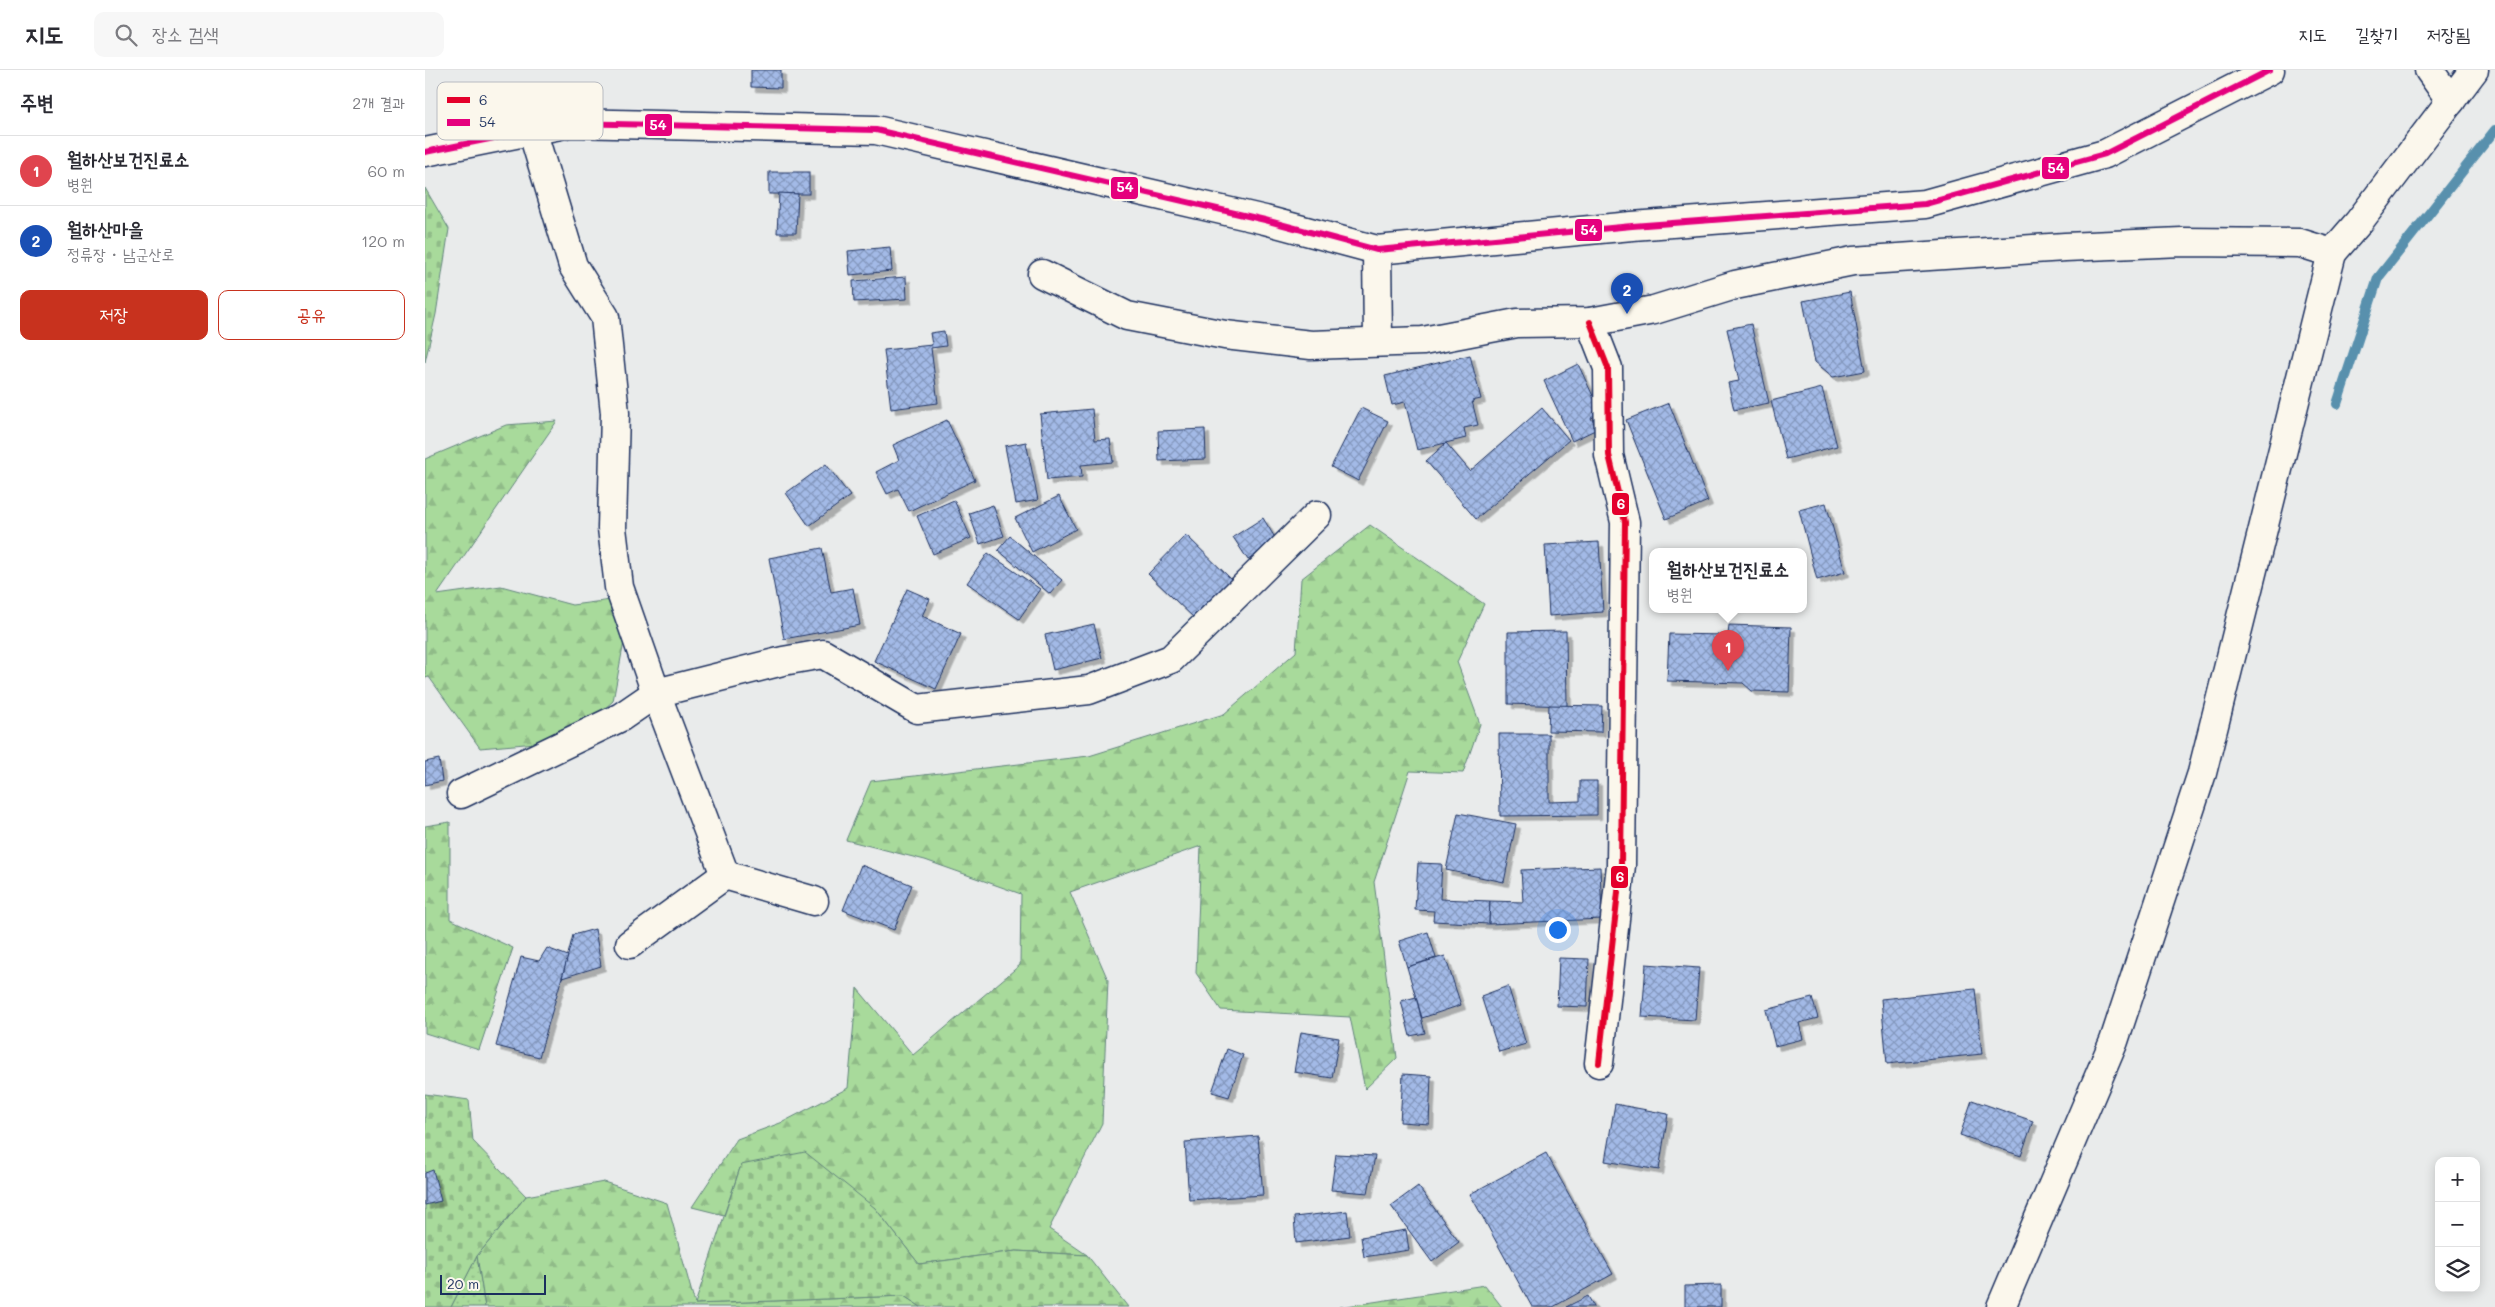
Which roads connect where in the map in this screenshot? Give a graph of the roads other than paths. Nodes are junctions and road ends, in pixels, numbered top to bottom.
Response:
1 (2270, 70) edge
2 (2429, 70) edge
3 (2474, 70) edge
4 (2451, 101) junction
5 (603, 124) edge
6 (483, 140) edge
7 (535, 140) edge
8 (425, 152) edge
9 (1377, 250) junction
10 (2332, 253) junction
11 (1042, 274) dead end
12 (1590, 322) junction
13 (1378, 342) junction
14 (1317, 515) dead end
15 (656, 693) junction
16 (461, 794) dead end
17 (725, 876) junction
18 (814, 901) dead end
19 (630, 944) dead end
20 (1599, 1062) dead end
21 (2001, 1307) edge

1 - 9 street
2 - 4 street
3 - 4 street
4 - 10 street
5 - 9 street
6 - 8 street
7 - 15 street
9 - 13 street
10 - 12 street
10 - 21 street
11 - 13 street
12 - 13 street
12 - 20 street
14 - 15 street
15 - 16 street
15 - 17 street
17 - 18 street
17 - 19 street

